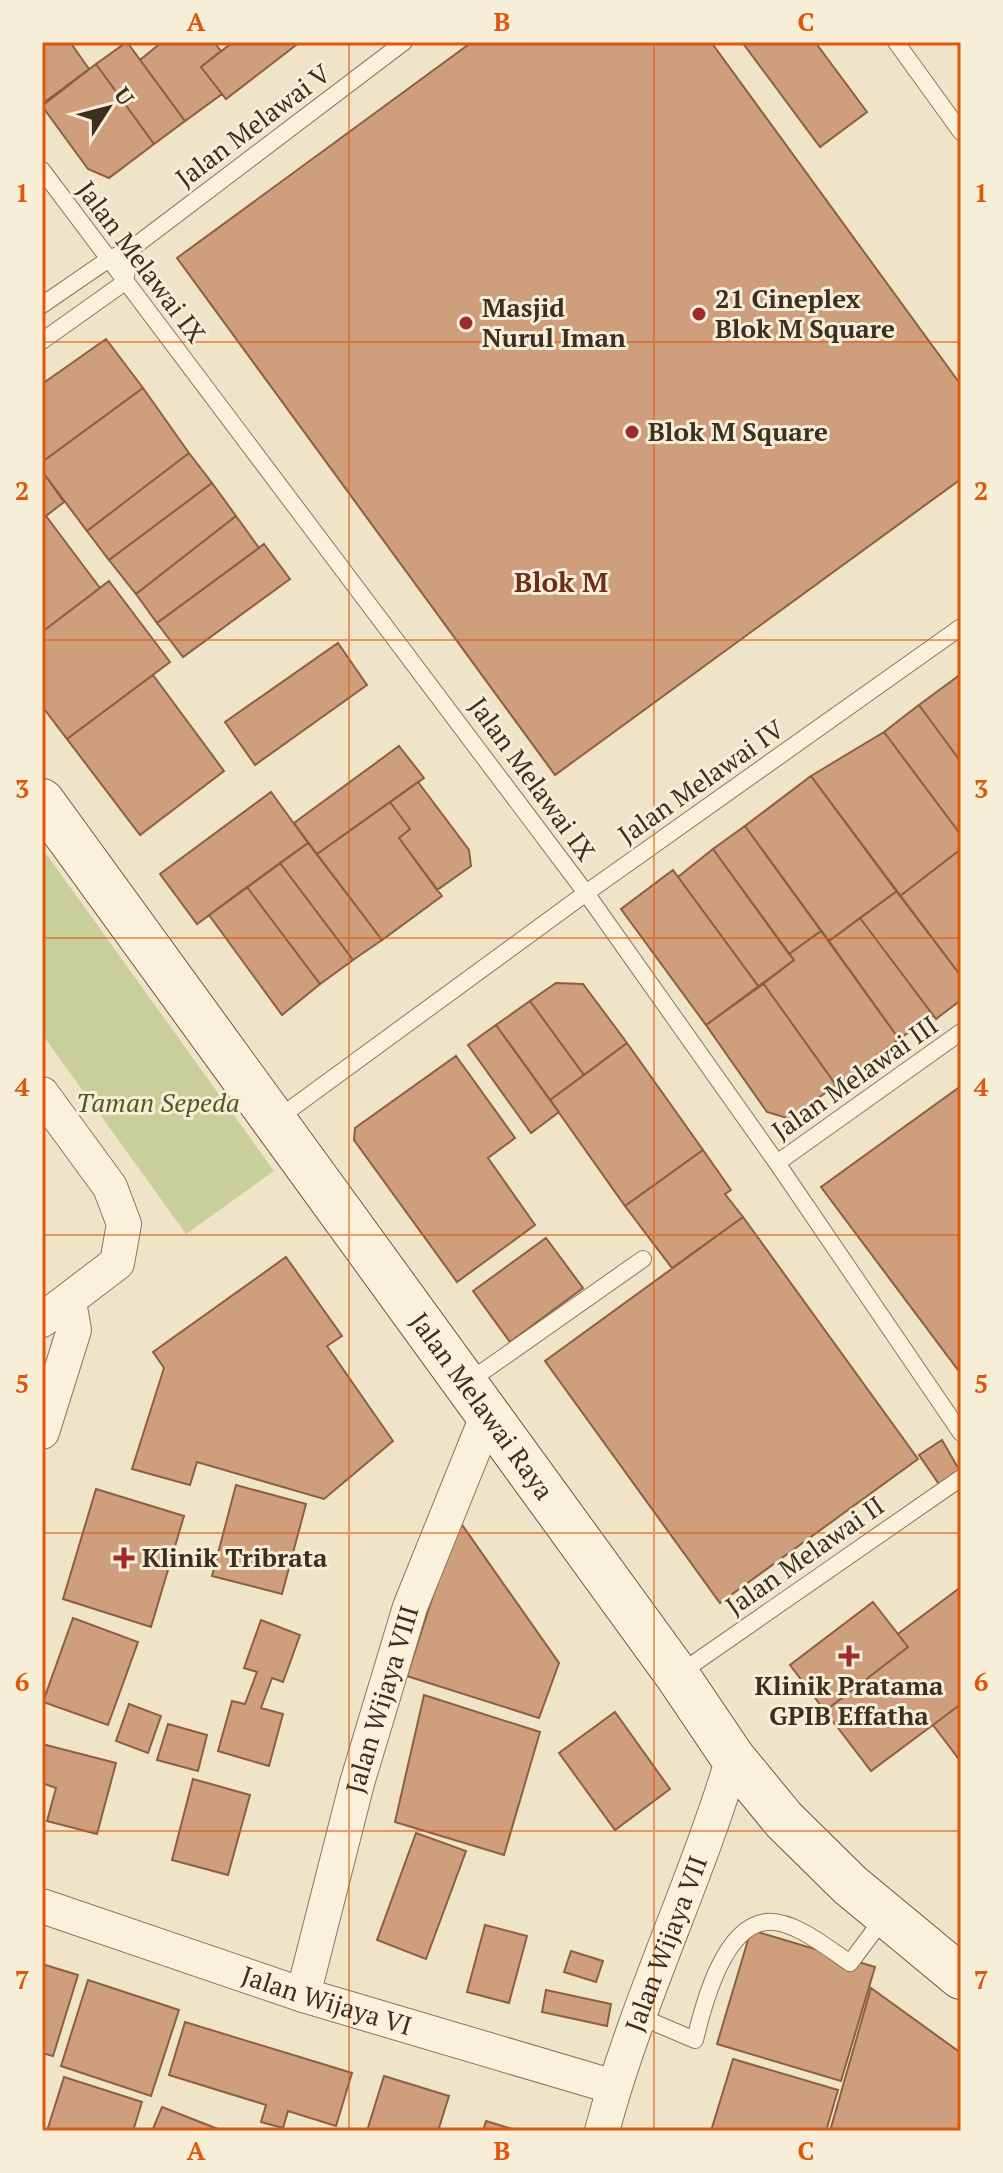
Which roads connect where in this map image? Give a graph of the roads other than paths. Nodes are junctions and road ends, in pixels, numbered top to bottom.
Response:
1 (404, 42) edge
2 (896, 42) edge
3 (961, 132) edge
4 (42, 170) edge
5 (131, 249) junction
6 (109, 259) junction
7 (125, 282) junction
8 (42, 305) edge
9 (42, 341) edge
10 (961, 627) edge
11 (42, 801) edge
12 (586, 893) junction
13 (961, 1032) edge
14 (42, 1094) edge
15 (276, 1120) junction
16 (777, 1163) junction
17 (643, 1259) dead end
18 (55, 1311) edge
19 (476, 1399) junction
20 (42, 1432) edge
21 (961, 1433) edge
22 (961, 1478) edge
23 (677, 1675) junction
24 (733, 1758) junction
25 (42, 1906) edge
26 (886, 1915) junction
27 (961, 1977) edge
28 (303, 1995) junction
29 (641, 2017) junction
30 (614, 2087) junction
31 (602, 2131) edge

1 - 5 lane, Jalan Melawai V
2 - 3 lane
4 - 6 lane, Jalan Melawai IX
5 - 6 lane, Jalan Melawai V
5 - 7 lane
6 - 7 lane, Jalan Melawai IX
6 - 8 lane, Jalan Melawai V
7 - 9 lane
7 - 12 lane, Jalan Melawai IX
10 - 12 lane, Jalan Melawai IV
11 - 15 main road, Jalan Melawai Raya
12 - 15 lane, Jalan Melawai IV
12 - 16 lane, Jalan Melawai IX
13 - 16 lane, Jalan Melawai III
14 - 18 street
15 - 19 main road, Jalan Melawai Raya
16 - 21 lane, Jalan Melawai IX
17 - 19 lane
18 - 20 street
19 - 23 main road, Jalan Melawai Raya
19 - 28 street, Jalan Wijaya VIII
22 - 23 lane, Jalan Melawai II
23 - 24 main road, Jalan Melawai Raya
24 - 26 main road, Jalan Melawai Raya
24 - 29 street, Jalan Wijaya VII
25 - 28 street, Jalan Wijaya VI
26 - 27 main road, Jalan Melawai Raya
26 - 29 lane
28 - 30 street, Jalan Wijaya VI
29 - 30 street, Jalan Wijaya VII
30 - 31 street, Jalan Wijaya VII

